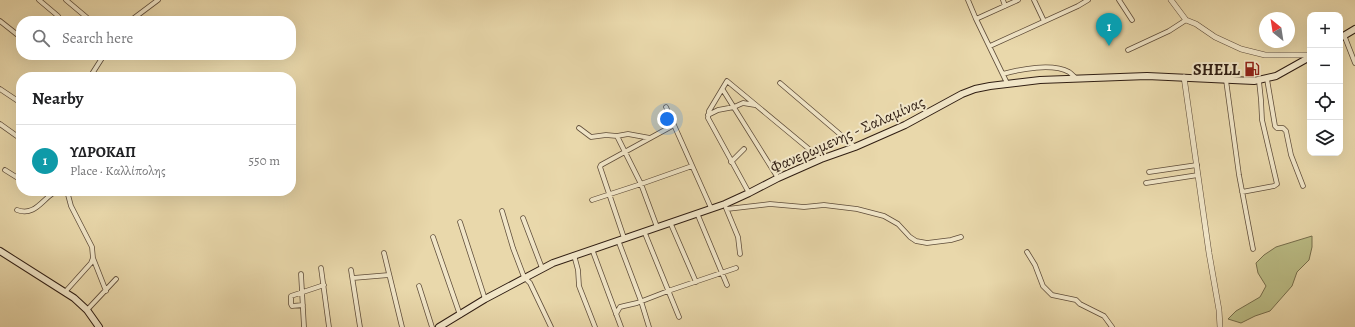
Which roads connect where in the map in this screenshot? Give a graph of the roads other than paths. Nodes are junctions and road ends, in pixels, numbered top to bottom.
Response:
1 (40, 0) edge
2 (66, 0) edge
3 (157, 0) edge
4 (968, 0) edge
5 (1003, 0) edge
6 (1018, 0) edge
7 (1034, 0) edge
8 (1088, 0) edge
9 (1119, 0) edge
10 (1171, 0) edge
11 (1006, 6) junction
12 (58, 16) dead end
13 (85, 16) edge
14 (136, 16) edge
15 (976, 19) junction
16 (1132, 20) dead end
17 (1186, 20) junction
18 (0, 21) edge
19 (1044, 21) junction
20 (1355, 29) edge
21 (16, 34) edge
22 (1343, 35) edge
23 (1343, 38) edge
24 (990, 46) junction
25 (1128, 50) dead end
26 (1307, 56) edge
27 (1307, 58) edge
28 (101, 60) edge
29 (1355, 64) edge
30 (93, 72) edge
31 (1002, 74) junction
32 (1184, 77) junction
33 (1077, 79) junction
34 (1267, 79) junction
35 (1226, 80) junction
36 (1259, 81) junction
37 (780, 83) dead end
38 (1007, 83) junction
39 (0, 89) edge
40 (723, 90) junction
41 (16, 99) edge
42 (755, 105) junction
43 (666, 107) dead end
44 (734, 107) junction
45 (708, 115) junction
46 (0, 124) edge
47 (674, 125) junction
48 (579, 128) dead end
49 (16, 135) edge
50 (617, 136) junction
51 (650, 138) junction
52 (855, 147) junction
53 (744, 149) dead end
54 (625, 152) junction
55 (821, 159) junction
56 (731, 162) junction
57 (692, 166) junction
58 (1196, 166) junction
59 (5, 170) dead end
60 (1149, 172) dead end
61 (1198, 175) junction
62 (16, 177) edge
63 (778, 178) junction
64 (1146, 183) dead end
65 (641, 184) junction
66 (1303, 186) dead end
67 (1242, 192) junction
68 (749, 193) junction
69 (610, 194) junction
70 (51, 196) edge
71 (68, 196) edge
72 (592, 200) dead end
73 (726, 206) junction
74 (711, 208) junction
75 (17, 210) dead end
76 (502, 211) dead end
77 (697, 213) junction
78 (523, 218) dead end
79 (460, 222) dead end
80 (670, 222) junction
81 (657, 227) junction
82 (644, 231) junction
83 (432, 237) dead end
84 (961, 238) dead end
85 (621, 239) junction
86 (592, 249) junction
87 (1253, 249) dead end
88 (0, 251) edge
89 (1027, 252) dead end
90 (384, 253) dead end
91 (740, 254) dead end
92 (574, 255) junction
93 (93, 258) junction
94 (321, 268) dead end
95 (542, 268) junction
96 (736, 268) dead end
97 (351, 270) dead end
98 (722, 273) junction
99 (301, 274) dead end
100 (389, 275) junction
101 (524, 277) junction
102 (352, 278) junction
103 (116, 279) dead end
104 (696, 282) junction
105 (324, 284) junction
106 (727, 285) dead end
107 (419, 286) dead end
108 (106, 291) junction
109 (668, 291) junction
110 (65, 292) junction
111 (302, 292) junction
112 (485, 299) junction
113 (641, 301) junction
114 (303, 305) junction
115 (87, 310) junction
116 (616, 314) junction
117 (460, 315) junction
118 (679, 317) dead end
119 (99, 327) edge
120 (304, 327) edge
121 (329, 327) edge
122 (360, 327) edge
123 (402, 327) edge
124 (432, 327) edge
125 (439, 327) edge
126 (551, 327) edge
127 (595, 327) edge
128 (621, 327) edge
129 (649, 327) edge
130 (1112, 327) edge
131 (1220, 327) edge

1 - 12 street
2 - 13 street
3 - 14 street
4 - 15 street
5 - 11 street
6 - 11 street
7 - 19 street
8 - 19 street
9 - 16 street
10 - 17 street
11 - 15 street
15 - 24 street
17 - 25 street
17 - 26 street
18 - 21 street
19 - 24 street
20 - 22 main road
23 - 29 street
24 - 31 street
27 - 34 main road, Φανερωμενης - Σαλαμίνας
28 - 30 street
31 - 33 street
31 - 38 street
32 - 33 main road, Φανερωμενης - Σαλαμίνας
32 - 35 main road, Φανερωμενης - Σαλαμίνας
32 - 58 street
33 - 38 main road, Φανερωμενης - Σαλαμίνας
34 - 36 main road, Φανερωμενης - Σαλαμίνας
34 - 66 street
35 - 36 main road, Φανερωμενης - Σαλαμίνας
35 - 67 street
36 - 67 street
37 - 52 street
38 - 52 main road, Φανερωμενης - Σαλαμίνας
39 - 41 street
40 - 42 street
40 - 44 street
40 - 45 street
42 - 44 street
42 - 55 street
43 - 47 street
44 - 45 street
44 - 63 street
45 - 56 street
46 - 49 street
47 - 51 street
47 - 57 street
48 - 50 street
50 - 51 street
50 - 54 street
51 - 54 street
52 - 55 main road, Φανερωμενης - Σαλαμίνας
53 - 56 street
54 - 65 street
54 - 69 street
55 - 63 main road, Φανερωμενης - Σαλαμίνας
56 - 68 street
57 - 65 street
57 - 74 street
58 - 60 street
58 - 61 street
59 - 62 street
61 - 64 street
61 - 131 street
63 - 68 main road, Φανερωμενης - Σαλαμίνας
65 - 69 street
65 - 81 street
67 - 87 street
68 - 73 main road, Φανερωμενης - Σαλαμίνας
69 - 72 street
69 - 85 street
70 - 75 street
71 - 93 street
73 - 74 main road, Φανερωμενης - Σαλαμίνας
73 - 84 street
73 - 91 street
74 - 77 main road, Φανερωμενης - Σαλαμίνας
76 - 101 street
77 - 80 main road, Φανερωμενης - Σαλαμίνας
77 - 98 street
78 - 95 street
79 - 112 street
80 - 81 main road, Φανερωμενης - Σαλαμίνας
80 - 104 street
81 - 82 main road, Φανερωμενης - Σαλαμίνας
82 - 85 main road, Φανερωμενης - Σαλαμίνας
82 - 109 street
83 - 117 street
85 - 86 main road, Φανερωμενης - Σαλαμίνας
85 - 113 street
86 - 92 main road, Φανερωμενης - Σαλαμίνας
86 - 116 street
88 - 110 main road
89 - 130 street
90 - 100 street
92 - 95 main road, Φανερωμενης - Σαλαμίνας
92 - 127 street
93 - 108 street
93 - 110 street
94 - 105 street
95 - 101 main road, Φανερωμενης - Σαλαμίνας
96 - 98 street
97 - 102 street
98 - 104 street
98 - 106 street
99 - 111 street
100 - 102 street
100 - 123 street
101 - 112 main road, Φανερωμενης - Σαλαμίνας
101 - 126 street
102 - 122 street
103 - 108 street
104 - 109 street
105 - 111 street
105 - 121 street
107 - 124 street
108 - 115 street
109 - 113 street
109 - 118 street
110 - 115 main road
111 - 114 street
111 - 114 street
112 - 117 main road, Φανερωμενης - Σαλαμίνας
113 - 116 street
113 - 129 street
114 - 120 street
115 - 119 main road
116 - 128 street
117 - 125 main road, Φανερωμενης - Σαλαμίνας

